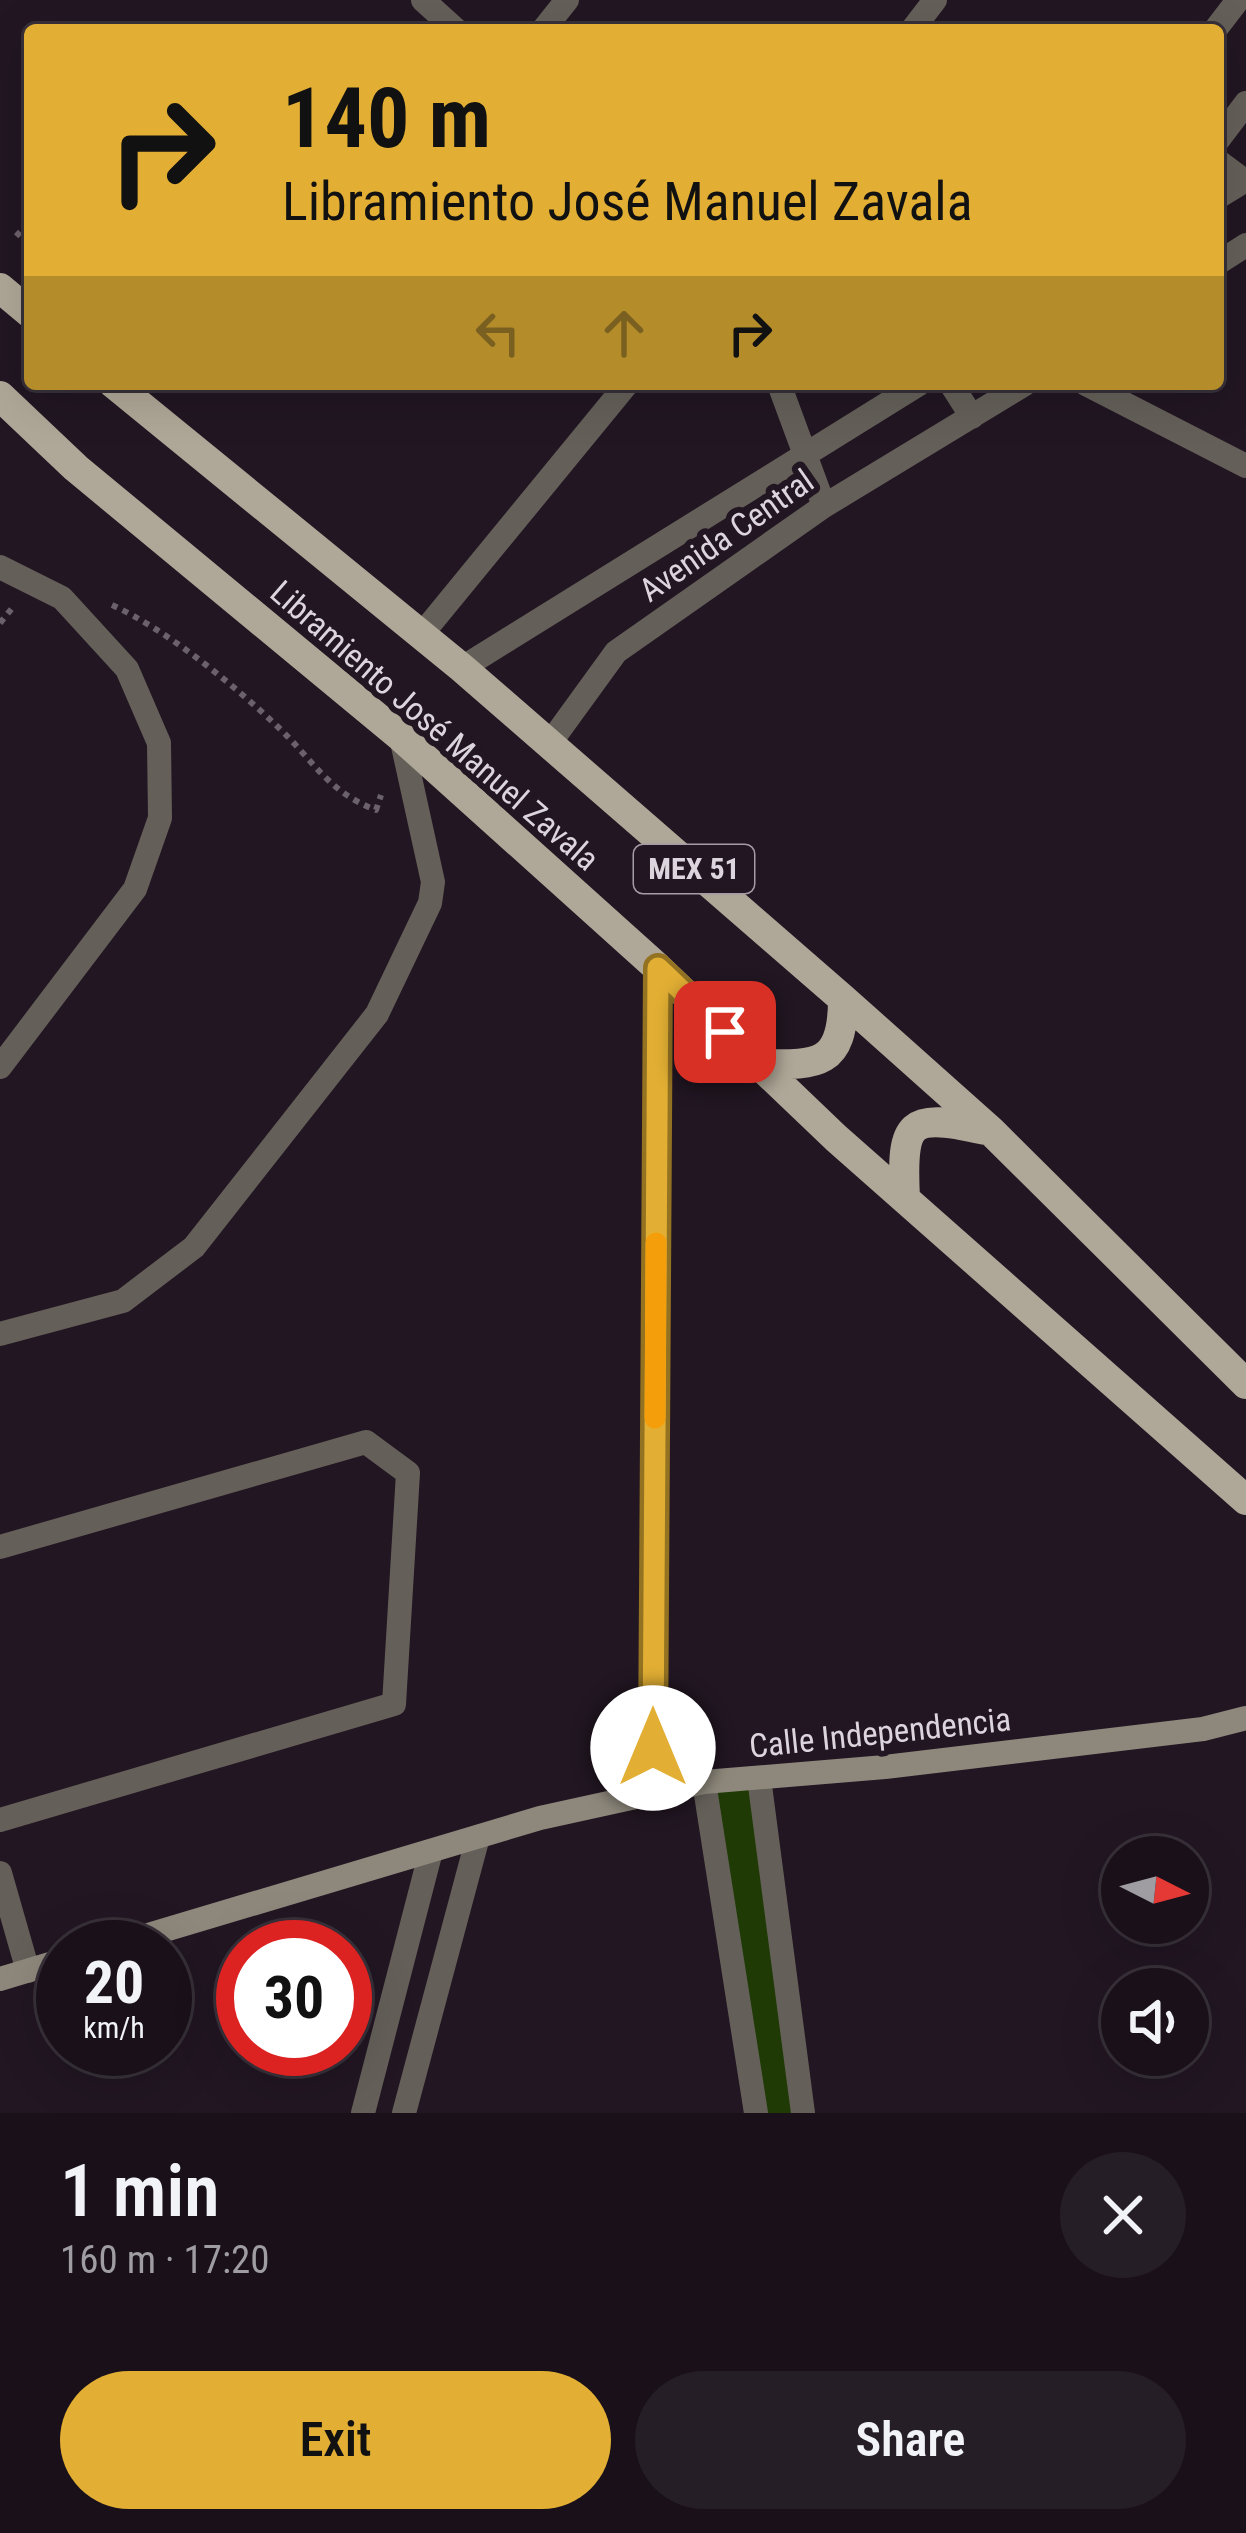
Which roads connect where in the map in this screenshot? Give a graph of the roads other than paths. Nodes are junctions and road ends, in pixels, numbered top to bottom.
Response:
1 (423, 0) edge
2 (567, 0) edge
3 (935, 0) edge
4 (1238, 0) edge
5 (449, 24) edge
6 (548, 24) edge
7 (916, 24) edge
8 (1220, 24) edge
9 (1246, 103) edge
10 (1224, 132) edge
11 (0, 288) edge
12 (24, 308) edge
13 (121, 390) edge
14 (621, 390) edge
15 (781, 390) edge
16 (909, 390) edge
17 (955, 390) edge
18 (1015, 390) edge
19 (1098, 390) edge
20 (0, 396) edge
21 (972, 417) junction
22 (807, 454) junction
23 (1246, 466) edge
24 (824, 506) junction
25 (0, 568) edge
26 (422, 634) junction
27 (462, 668) junction
28 (401, 737) junction
29 (550, 743) junction
30 (658, 968) junction
31 (843, 999) junction
32 (759, 1064) junction
33 (0, 1067) edge
34 (991, 1131) junction
35 (905, 1198) junction
36 (0, 1334) edge
37 (1246, 1384) edge
38 (1246, 1500) edge
39 (0, 1547) edge
40 (1246, 1718) edge
41 (759, 1778) junction
42 (704, 1782) junction
43 (653, 1794) junction
44 (0, 1820) edge
45 (478, 1837) junction
46 (431, 1851) junction
47 (0, 1873) edge
48 (192, 1922) edge
49 (36, 1968) edge
50 (28, 1971) junction
51 (0, 1979) edge
52 (363, 2113) edge
53 (404, 2113) edge
54 (756, 2113) edge
55 (803, 2113) edge

1 - 5 street
2 - 6 street
3 - 7 street
4 - 8 street
9 - 10 street
11 - 12 main road
13 - 26 main road, Libramiento José Manuel Zavala / MEX 51
14 - 26 street
15 - 22 street
16 - 22 street, Avenida Central
17 - 21 street
18 - 21 street, Avenida Central
19 - 23 street
20 - 28 main road, Libramiento José Manuel Zavala / MEX 51
21 - 24 street, Avenida Central
22 - 24 street
22 - 27 street, Avenida Central
24 - 29 street, Avenida Central
25 - 33 street
26 - 27 main road, Libramiento José Manuel Zavala / MEX 51
27 - 29 main road, Libramiento José Manuel Zavala / MEX 51
28 - 30 main road, Libramiento José Manuel Zavala / MEX 51
28 - 36 street
29 - 31 main road, Libramiento José Manuel Zavala / MEX 51
30 - 32 main road, Libramiento José Manuel Zavala / MEX 51
30 - 43 street
31 - 32 main road
31 - 34 main road, Libramiento José Manuel Zavala / MEX 51
32 - 35 main road, Libramiento José Manuel Zavala / MEX 51
34 - 35 main road
34 - 37 main road, Libramiento José Manuel Zavala / MEX 51
35 - 38 main road, Libramiento José Manuel Zavala / MEX 51
39 - 44 street
40 - 41 street, Calle Independencia
41 - 42 street, Calle Independencia
41 - 55 street
42 - 43 street, Calle Independencia
42 - 54 street
43 - 45 street, Calle Independencia
45 - 46 street, Calle Independencia
45 - 53 street
46 - 48 street, Calle Independencia
46 - 52 street
47 - 50 street
49 - 50 street
50 - 51 street

